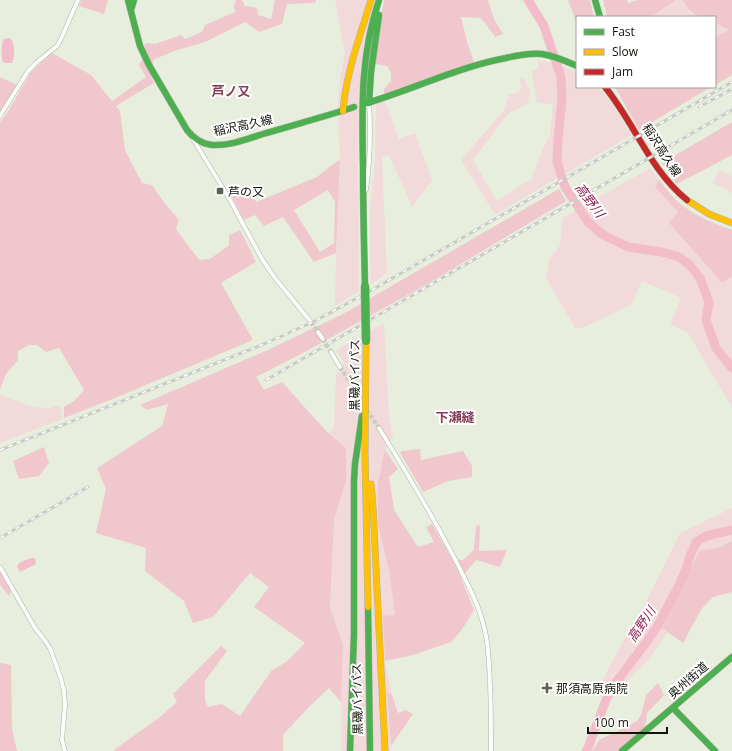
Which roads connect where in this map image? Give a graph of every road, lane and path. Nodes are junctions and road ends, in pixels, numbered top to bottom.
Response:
1 (78, 0) edge
2 (128, 0) edge
3 (134, 0) edge
4 (371, 0) edge
5 (380, 0) edge
6 (595, 0) edge
7 (131, 10) junction
8 (600, 16) edge
9 (576, 66) edge
10 (606, 88) edge
11 (367, 103) junction
12 (354, 107) dead end
13 (343, 111) junction
14 (0, 116) edge
15 (192, 137) junction
16 (363, 212) junction
17 (732, 223) edge
18 (311, 322) tunnel mouth
19 (318, 332) tunnel mouth
20 (323, 339) tunnel mouth
21 (331, 352) tunnel mouth
22 (340, 367) tunnel mouth
23 (366, 386) junction
24 (379, 428) tunnel mouth
25 (365, 454) junction
26 (0, 567) edge
27 (732, 657) edge
28 (673, 708) junction
29 (65, 751) edge
30 (350, 751) edge
31 (370, 751) edge
32 (385, 751) edge
33 (491, 751) edge
34 (622, 751) edge
35 (715, 751) edge

1 - 14 street
2 - 7 main road
3 - 7 main road
4 - 13 main road
5 - 11 main road
5 - 16 main road, 黒磯バイパス
6 - 8 main road
7 - 15 main road
9 - 11 main road
10 - 17 main road, 稲沢高久線
11 - 16 street
12 - 13 main road, 稲沢高久線
13 - 15 main road, 稲沢高久線
15 - 18 street
16 - 23 main road, 黒磯バイパス, bridge
19 - 20 street
21 - 22 street
23 - 25 main road, 黒磯バイパス
23 - 30 main road
24 - 33 street
25 - 31 main road, 黒磯バイパス
25 - 32 main road
26 - 29 street
27 - 28 main road, 奥州街道
28 - 34 main road, 奥州街道
28 - 35 main road

